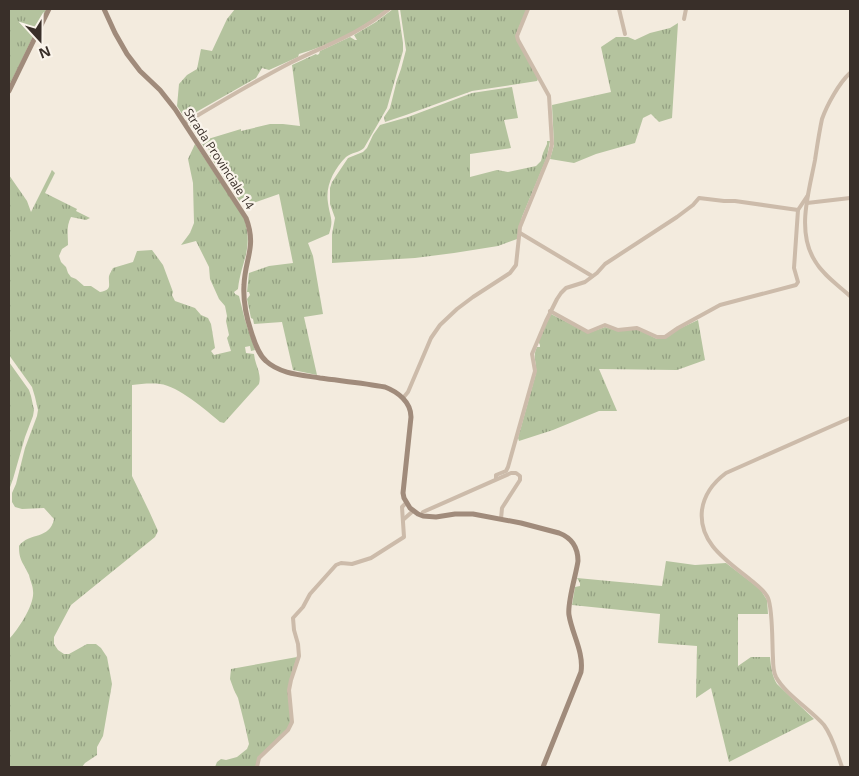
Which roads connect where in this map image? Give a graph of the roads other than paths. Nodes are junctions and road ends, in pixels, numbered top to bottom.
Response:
1 (49, 9) edge
2 (104, 9) edge
3 (389, 9) edge
4 (528, 9) edge
5 (619, 9) edge
6 (686, 9) edge
7 (684, 19) dead end
8 (625, 34) dead end
9 (850, 73) edge
10 (9, 91) edge
11 (184, 123) junction
12 (808, 195) junction
13 (850, 198) edge
14 (807, 203) junction
15 (798, 210) junction
16 (520, 233) junction
17 (592, 276) junction
18 (850, 296) edge
19 (550, 311) junction
20 (403, 398) junction
21 (850, 418) edge
22 (496, 479) junction
23 (406, 503) junction
24 (413, 511) junction
25 (423, 512) dead end
26 (404, 519) junction
27 (501, 519) junction
28 (257, 767) edge
29 (544, 767) edge
30 (842, 767) edge

1 - 10 main road
2 - 11 main road, Strada Provinciale 14
3 - 11 street
4 - 16 street
5 - 8 street
6 - 7 street
9 - 12 street
11 - 20 main road, Strada Provinciale 14
12 - 14 street
12 - 15 street
13 - 14 street
14 - 18 street
15 - 17 street
15 - 19 street
16 - 17 street
16 - 20 street
17 - 19 street
19 - 22 street
20 - 23 main road
21 - 30 street
22 - 25 street
22 - 27 street
23 - 24 main road
23 - 26 street
24 - 26 street
24 - 27 main road
26 - 28 street
27 - 29 main road

